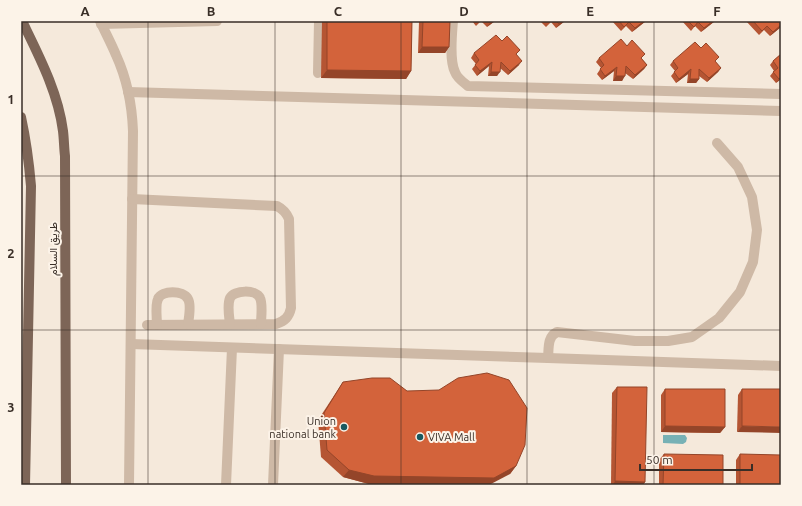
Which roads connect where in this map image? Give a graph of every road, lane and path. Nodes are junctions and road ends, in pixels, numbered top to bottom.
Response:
1 (22, 21) edge
2 (217, 21) edge
3 (319, 21) edge
4 (453, 21) edge
5 (101, 22) edge
6 (318, 73) dead end
7 (128, 92) junction
8 (781, 94) edge
9 (781, 111) edge
10 (21, 117) edge
11 (717, 142) dead end
12 (132, 199) junction
13 (188, 324) junction
14 (230, 324) junction
15 (261, 324) junction
16 (146, 325) dead end
17 (157, 325) junction
18 (131, 344) junction
19 (232, 348) junction
20 (278, 349) junction
21 (548, 358) junction
22 (781, 366) edge
23 (25, 485) edge
24 (66, 485) edge
25 (129, 485) edge
26 (226, 485) edge
27 (273, 485) edge

1 - 24 main road, طريق السلام
2 - 5 street
3 - 6 street
4 - 8 street
5 - 7 street
7 - 9 street
7 - 12 street
10 - 23 main road, طريق السلام
11 - 21 street
12 - 15 street
12 - 18 street
13 - 14 street
13 - 17 street
13 - 17 street
14 - 15 street
14 - 15 street
16 - 17 street
18 - 19 street
18 - 25 street
19 - 20 street
19 - 26 street
20 - 21 street
20 - 27 street
21 - 22 street

